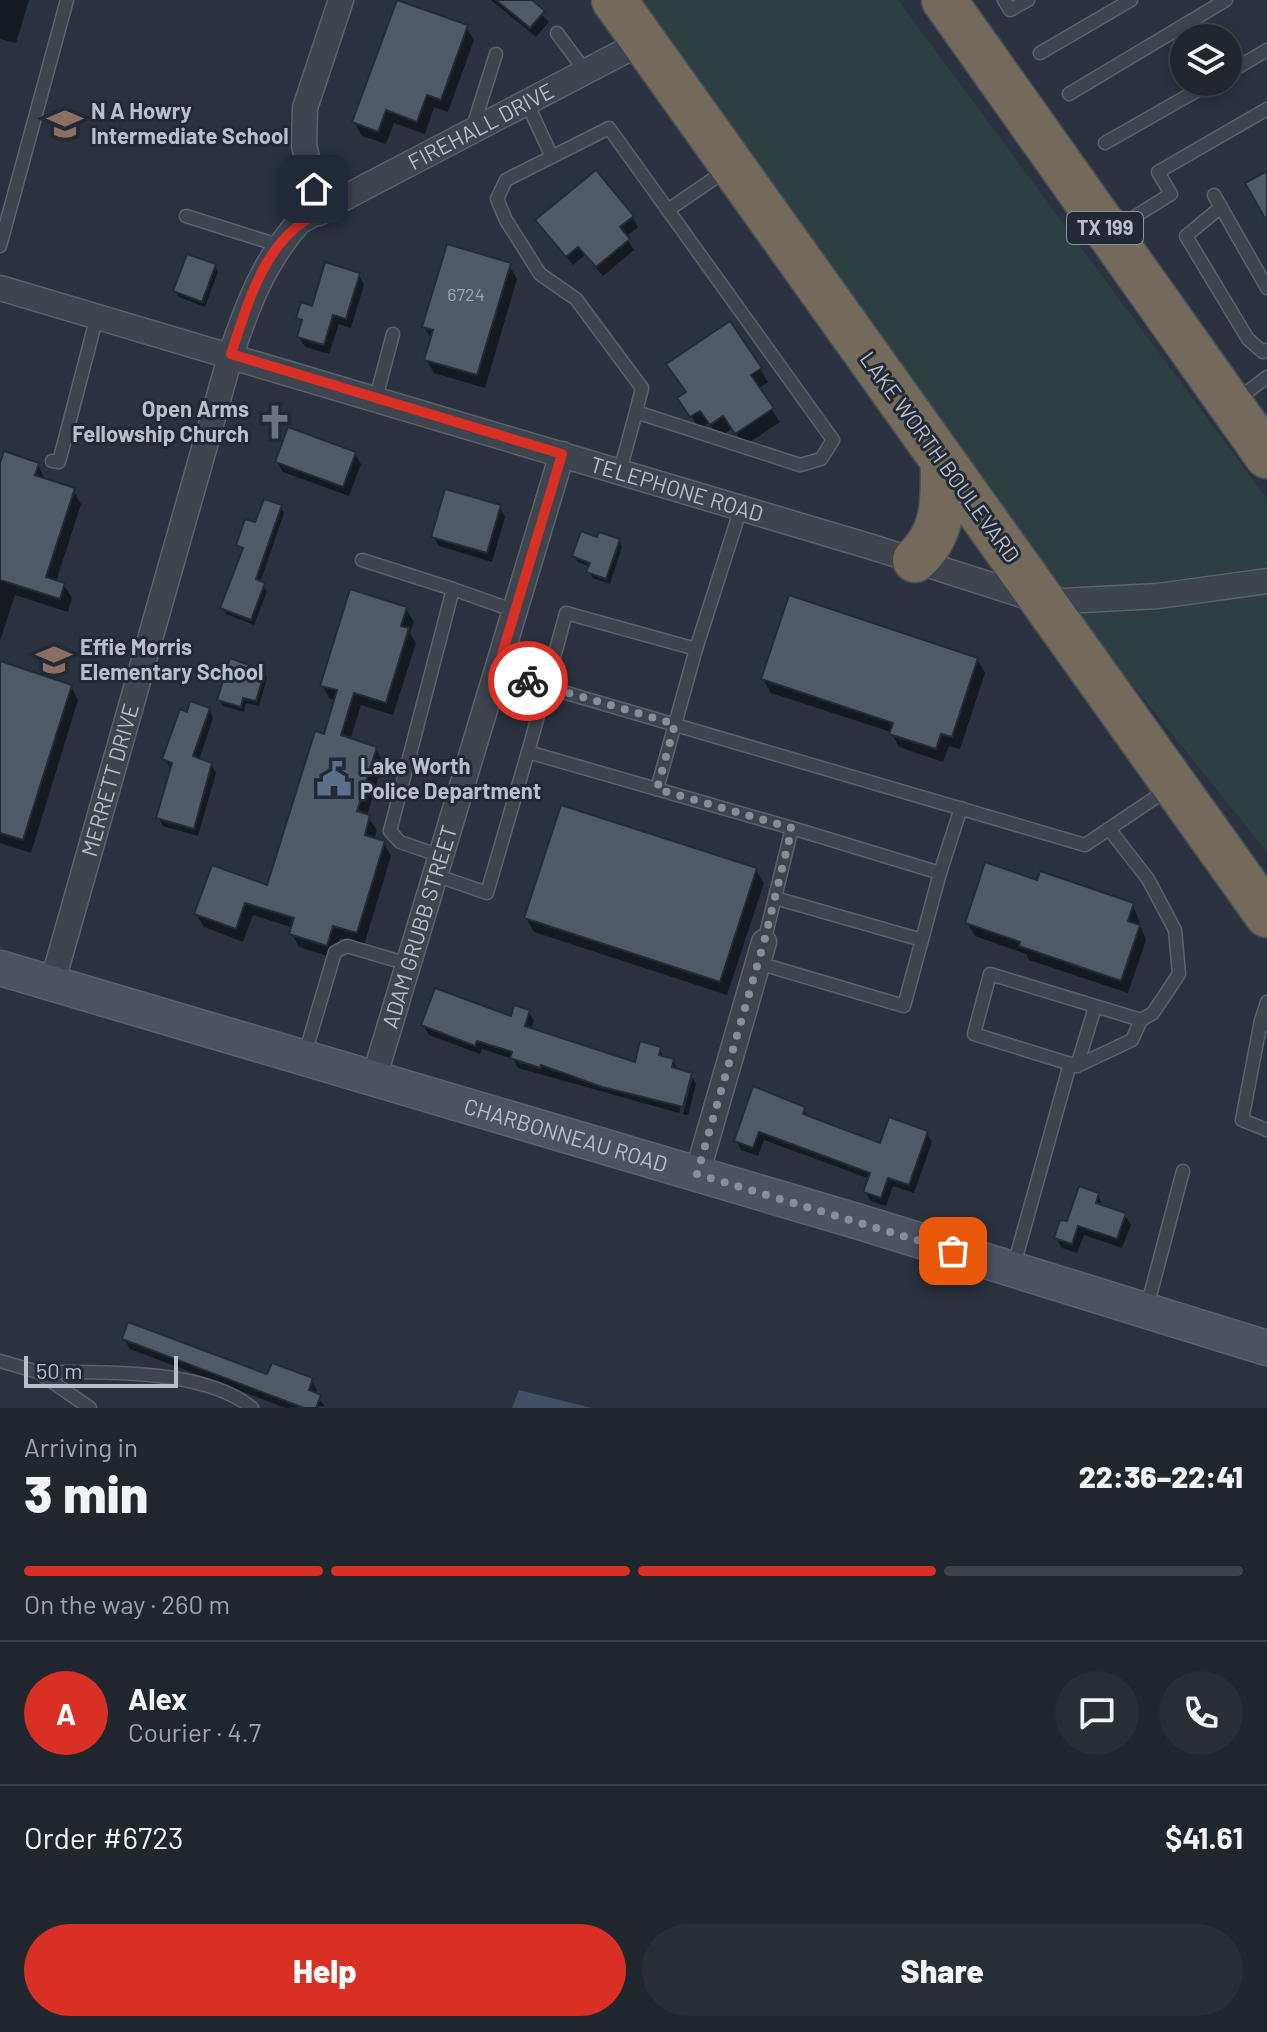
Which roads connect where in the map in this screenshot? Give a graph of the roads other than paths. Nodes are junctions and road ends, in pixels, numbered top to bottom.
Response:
1 (67, 0) edge
2 (341, 0) edge
3 (614, 0) edge
4 (944, 0) edge
5 (1004, 0) edge
6 (1028, 0) edge
7 (1131, 0) edge
8 (1226, 0) edge
9 (557, 33) dead end
10 (644, 41) junction
11 (1267, 50) edge
12 (1040, 53) dead end
13 (496, 54) dead end
14 (1242, 65) edge
15 (586, 72) junction
16 (1069, 94) dead end
17 (1187, 96) edge
18 (527, 103) junction
19 (1267, 109) edge
20 (471, 133) junction
21 (1105, 143) dead end
22 (552, 157) junction
23 (732, 166) junction
24 (668, 210) junction
25 (319, 213) junction
26 (186, 216) dead end
27 (1109, 233) junction
28 (278, 245) junction
29 (0, 246) edge
30 (0, 288) edge
31 (1267, 288) edge
32 (97, 316) junction
33 (393, 334) dead end
34 (1266, 353) edge
35 (231, 354) junction
36 (1267, 377) edge
37 (376, 398) junction
38 (1231, 404) junction
39 (636, 412) junction
40 (562, 454) junction
41 (1267, 456) edge
42 (52, 461) dead end
43 (943, 462) junction
44 (620, 471) junction
45 (741, 508) junction
46 (362, 560) dead end
47 (915, 560) junction
48 (1267, 581) edge
49 (453, 589) junction
50 (1044, 602) junction
51 (515, 611) junction
52 (696, 649) junction
53 (497, 671) junction
54 (546, 687) junction
55 (675, 724) junction
56 (528, 752) junction
57 (1174, 785) junction
58 (657, 789) junction
59 (961, 808) junction
60 (792, 828) junction
61 (1109, 829) junction
62 (438, 865) junction
63 (940, 873) junction
64 (775, 898) junction
65 (1267, 915) edge
66 (922, 940) junction
67 (761, 952) junction
68 (408, 964) junction
69 (0, 968) edge
70 (52, 984) junction
71 (1267, 1002) edge
72 (1095, 1007) junction
73 (1141, 1020) junction
74 (1264, 1023) edge
75 (304, 1058) junction
76 (1074, 1065) junction
77 (374, 1078) junction
78 (1267, 1130) edge
79 (1183, 1171) dead end
80 (697, 1174) junction
81 (1013, 1269) junction
82 (1146, 1310) junction
83 (1267, 1348) edge
84 (0, 1361) edge
85 (38, 1372) junction
86 (90, 1408) edge
87 (252, 1408) edge

1 - 29 lane
2 - 25 street
3 - 10 highway, LAKE WORTH BOULEVARD
4 - 27 highway, TX 199
5 - 6 lane
7 - 12 lane
8 - 16 lane
9 - 15 lane
10 - 15 street, FIREHALL DRIVE
10 - 23 highway, LAKE WORTH BOULEVARD
11 - 14 lane
13 - 20 lane
15 - 18 street, FIREHALL DRIVE
17 - 21 lane
18 - 20 street, FIREHALL DRIVE
18 - 22 lane
19 - 27 lane
20 - 25 street, FIREHALL DRIVE
22 - 24 lane
22 - 39 lane
23 - 24 lane
23 - 43 highway, LAKE WORTH BOULEVARD
24 - 39 lane
25 - 28 street, MERRETT DRIVE
26 - 28 lane
27 - 38 highway, TX 199
28 - 35 street, MERRETT DRIVE
30 - 32 street, TELEPHONE ROAD
31 - 34 lane
32 - 35 street, TELEPHONE ROAD
32 - 42 lane
33 - 37 lane
35 - 37 street, TELEPHONE ROAD
35 - 70 street, MERRETT DRIVE
36 - 38 lane
37 - 40 street, TELEPHONE ROAD
38 - 41 highway, TX 199
39 - 44 lane
40 - 44 street, TELEPHONE ROAD
40 - 51 street, ADAM GRUBB STREET
43 - 47 highway
43 - 50 highway, LAKE WORTH BOULEVARD
44 - 45 street, TELEPHONE ROAD
45 - 47 street, TELEPHONE ROAD
45 - 52 lane
46 - 49 lane
47 - 50 street, TELEPHONE ROAD
48 - 50 street, TELEPHONE ROAD
49 - 51 lane
49 - 62 lane
50 - 57 highway, LAKE WORTH BOULEVARD
51 - 53 street, ADAM GRUBB STREET
52 - 54 lane
52 - 55 lane
53 - 54 lane
53 - 62 street, ADAM GRUBB STREET
54 - 55 lane
54 - 56 lane
55 - 58 lane
55 - 59 lane
56 - 58 lane
56 - 62 lane
57 - 61 lane
57 - 65 highway, LAKE WORTH BOULEVARD
58 - 60 lane
59 - 61 lane
59 - 63 lane
60 - 63 lane
60 - 64 lane
61 - 73 lane
62 - 68 street, ADAM GRUBB STREET
63 - 66 lane
64 - 66 lane
64 - 67 lane
66 - 67 lane
67 - 80 street
68 - 75 lane
68 - 77 street, ADAM GRUBB STREET
69 - 70 street, CHARBONNEAU ROAD
70 - 75 street, CHARBONNEAU ROAD
71 - 74 lane
72 - 73 lane
72 - 76 lane
72 - 76 lane
73 - 76 lane
74 - 78 lane
75 - 77 street, CHARBONNEAU ROAD
76 - 81 lane
77 - 80 street, CHARBONNEAU ROAD
79 - 82 lane
80 - 81 street, CHARBONNEAU ROAD
81 - 82 street, CHARBONNEAU ROAD
82 - 83 street, CHARBONNEAU ROAD
84 - 85 lane
85 - 86 lane
85 - 87 lane

